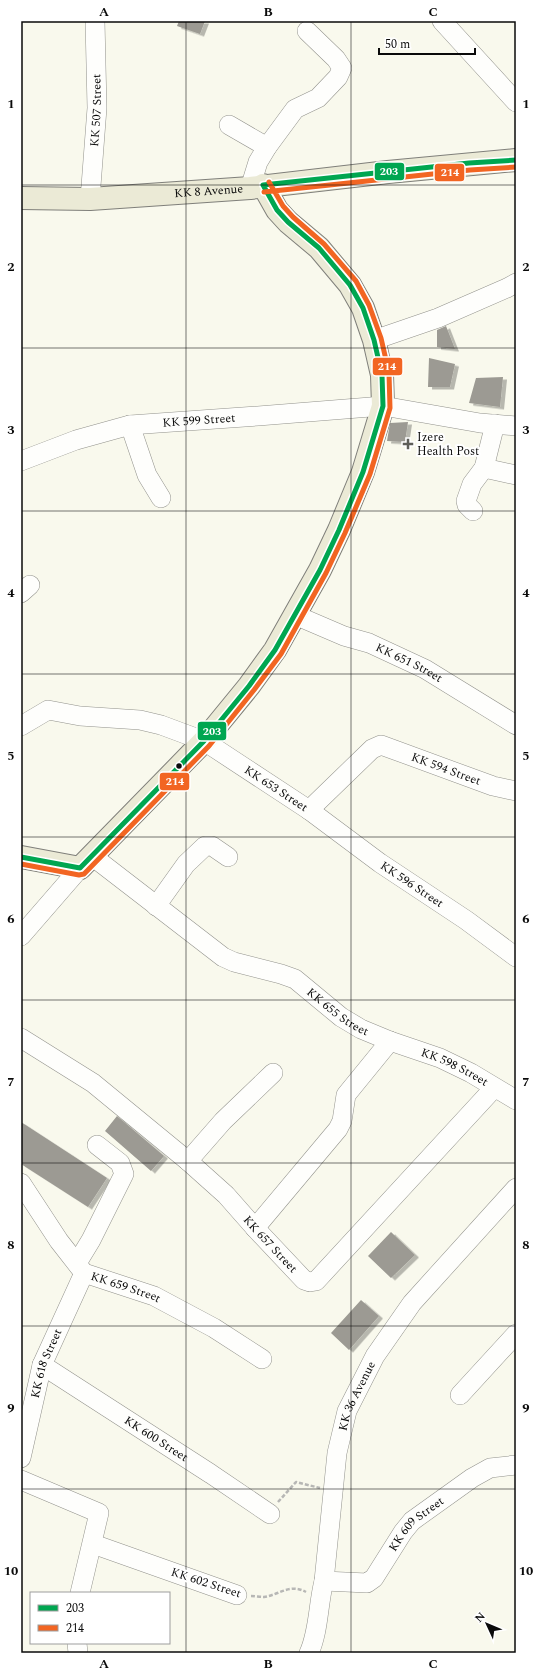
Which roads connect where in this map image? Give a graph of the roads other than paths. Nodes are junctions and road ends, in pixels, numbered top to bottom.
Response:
1 (95, 21) edge
2 (442, 21) edge
3 (307, 31) dead end
4 (516, 102) edge
5 (229, 125) dead end
6 (267, 147) junction
7 (516, 160) edge
8 (256, 187) junction
9 (21, 198) edge
10 (90, 199) junction
11 (516, 283) edge
12 (374, 340) junction
13 (383, 406) junction
14 (130, 424) junction
15 (495, 424) junction
16 (516, 426) edge
17 (21, 462) edge
18 (484, 468) junction
19 (516, 475) edge
20 (161, 498) dead end
21 (473, 511) dead end
22 (295, 615) junction
23 (516, 725) edge
24 (21, 726) edge
25 (204, 741) junction
26 (378, 746) joint
27 (516, 791) edge
28 (309, 810) junction
29 (21, 857) edge
30 (228, 857) dead end
31 (86, 862) junction
32 (156, 906) junction
33 (21, 936) edge
34 (516, 957) edge
35 (21, 1038) edge
36 (390, 1041) junction
37 (273, 1073) dead end
38 (494, 1088) junction
39 (516, 1100) edge
40 (97, 1145) dead end
41 (188, 1161) junction
42 (21, 1183) edge
43 (516, 1188) edge
44 (255, 1228) junction
45 (80, 1268) junction
46 (516, 1334) edge
47 (262, 1359) dead end
48 (42, 1365) junction
49 (460, 1395) dead end
50 (21, 1458) edge
51 (516, 1464) edge
52 (21, 1480) edge
53 (270, 1514) road end
54 (93, 1544) junction
55 (324, 1581) junction
56 (80, 1592) edge
57 (237, 1595) road end
58 (308, 1653) edge

1 - 10 street, KK 507 Street
2 - 4 street
3 - 6 street
5 - 6 street
6 - 8 street
7 - 8 main road, KK 8 Avenue
8 - 10 main road, KK 8 Avenue
8 - 12 main road
9 - 10 main road, KK 8 Avenue
11 - 12 street
12 - 13 main road
13 - 14 street, KK 599 Street
13 - 15 street, KK 599 Street
13 - 22 main road
14 - 17 street, KK 599 Street
14 - 20 street
15 - 16 street, KK 599 Street
15 - 18 street
18 - 19 street
18 - 21 street
22 - 23 street, KK 651 Street
22 - 25 main road
24 - 25 street, KK 653 Street
25 - 28 street, KK 653 Street
25 - 31 main road
26 - 27 street, KK 594 Street
26 - 28 street, KK 653 Street
28 - 34 street, KK 596 Street
29 - 31 main road
30 - 32 street
31 - 32 street, KK 655 Street
31 - 33 street
32 - 36 street, KK 655 Street
35 - 41 street, KK 657 Street
36 - 38 street, KK 598 Street
36 - 44 street
37 - 41 street
38 - 39 street, KK 598 Street
38 - 44 street, KK 657 Street
40 - 45 street, KK 618 Street
41 - 44 street, KK 657 Street
42 - 45 street
43 - 55 street, KK 36 Avenue
45 - 47 street, KK 659 Street
45 - 48 street, KK 618 Street
46 - 49 street
48 - 50 street, KK 618 Street
48 - 53 street, KK 600 Street
51 - 55 street, KK 609 Street
52 - 54 street
54 - 56 street
54 - 57 street, KK 602 Street
55 - 58 street, KK 36 Avenue

